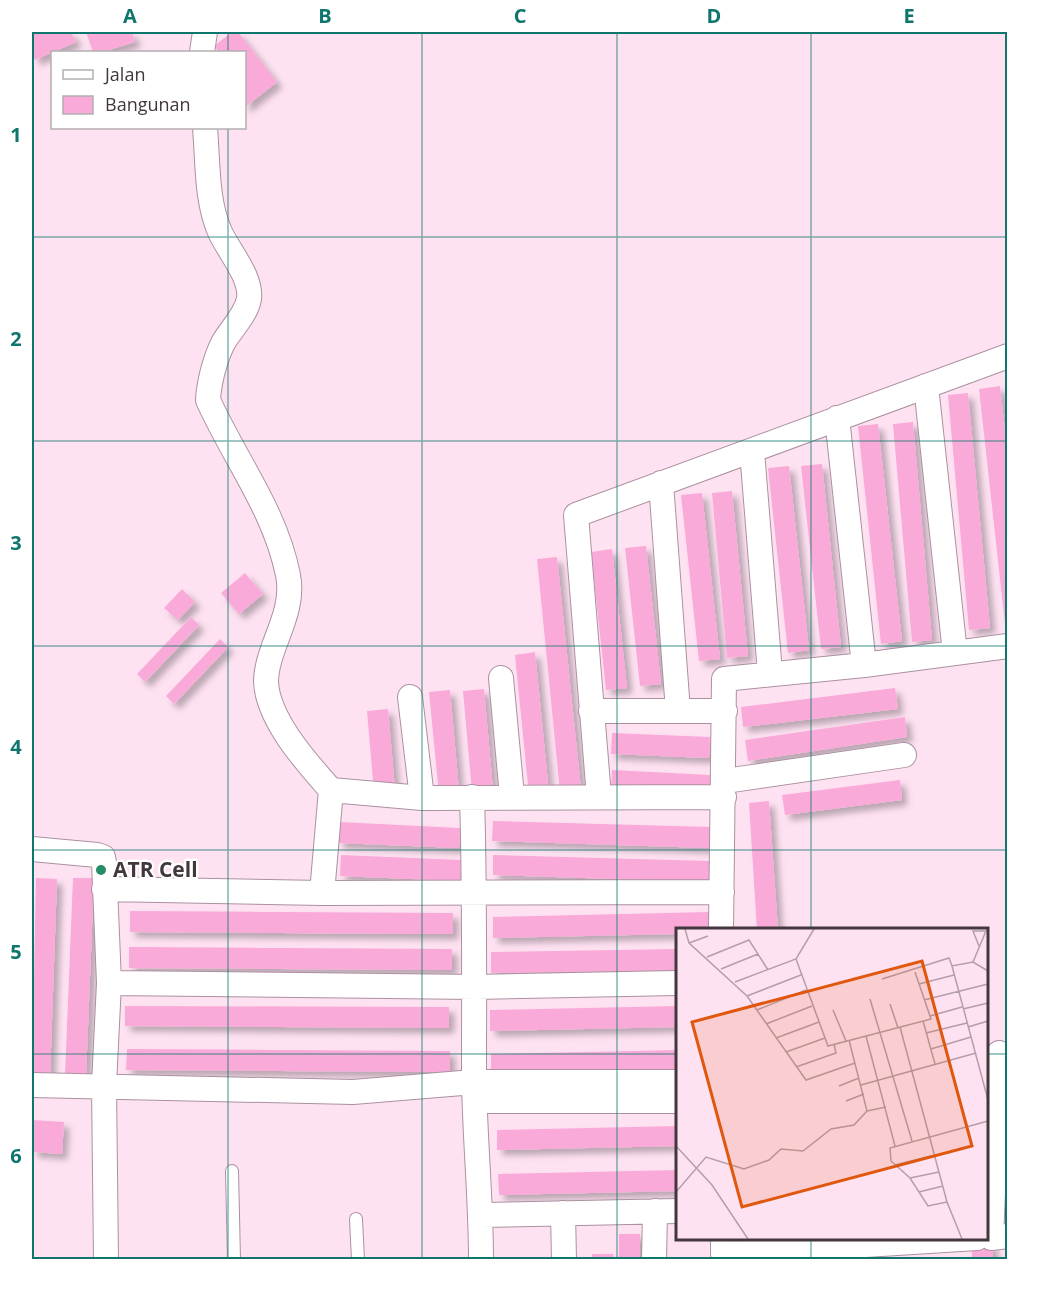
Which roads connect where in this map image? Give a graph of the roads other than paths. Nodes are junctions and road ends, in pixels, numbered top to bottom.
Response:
1 (205, 32) edge
2 (202, 51) edge
3 (205, 129) edge
4 (1008, 356) edge
5 (926, 386) junction
6 (837, 418) junction
7 (752, 451) junction
8 (661, 483) junction
9 (1008, 646) edge
10 (955, 652) junction
11 (864, 665) junction
12 (770, 674) junction
13 (501, 678) dead end
14 (410, 697) dead end
15 (591, 711) junction
16 (678, 711) junction
17 (725, 711) junction
18 (904, 755) dead end
19 (725, 789) junction
20 (331, 790) junction
21 (512, 796) junction
22 (472, 797) junction
23 (599, 797) junction
24 (422, 798) junction
25 (32, 849) edge
26 (104, 889) junction
27 (722, 892) junction
28 (322, 893) junction
29 (476, 893) junction
30 (721, 928) edge
31 (676, 983) edge
32 (109, 984) junction
33 (476, 987) junction
34 (999, 1053) dead end
35 (676, 1082) edge
36 (32, 1085) edge
37 (104, 1085) junction
38 (475, 1092) junction
39 (676, 1101) edge
40 (232, 1171) dead end
41 (666, 1211) edge
42 (563, 1213) junction
43 (481, 1215) junction
44 (356, 1219) dead end
45 (990, 1238) edge
46 (980, 1240) edge
47 (734, 1250) edge
48 (922, 1251) edge
49 (832, 1254) edge
50 (106, 1260) edge
51 (234, 1260) edge
52 (358, 1260) edge
53 (481, 1260) edge
54 (564, 1260) edge
55 (654, 1260) edge

1 - 2 street
3 - 20 street
4 - 5 street
5 - 6 street
5 - 10 street
6 - 7 street
6 - 11 street
7 - 8 street
7 - 12 street
8 - 15 street
8 - 16 street
9 - 10 street
10 - 11 street
11 - 12 street
12 - 17 street
13 - 21 street
14 - 24 street
15 - 16 street
15 - 23 street
16 - 17 street
17 - 19 street
18 - 19 street
19 - 23 street
19 - 27 street
20 - 24 street
20 - 28 street
21 - 22 street
21 - 23 street
22 - 24 street
22 - 29 street
25 - 26 street
26 - 28 street
26 - 32 street
27 - 29 street
27 - 30 street
28 - 29 street
29 - 33 street
31 - 33 street
32 - 33 street
32 - 37 street
33 - 38 street
34 - 45 street
35 - 38 street
36 - 37 street
37 - 38 street
37 - 50 street
38 - 39 street
38 - 43 street
40 - 51 lane
41 - 42 street
41 - 55 street
42 - 43 street
42 - 54 street
43 - 53 street
44 - 52 lane
46 - 48 street
47 - 49 street
48 - 49 street

